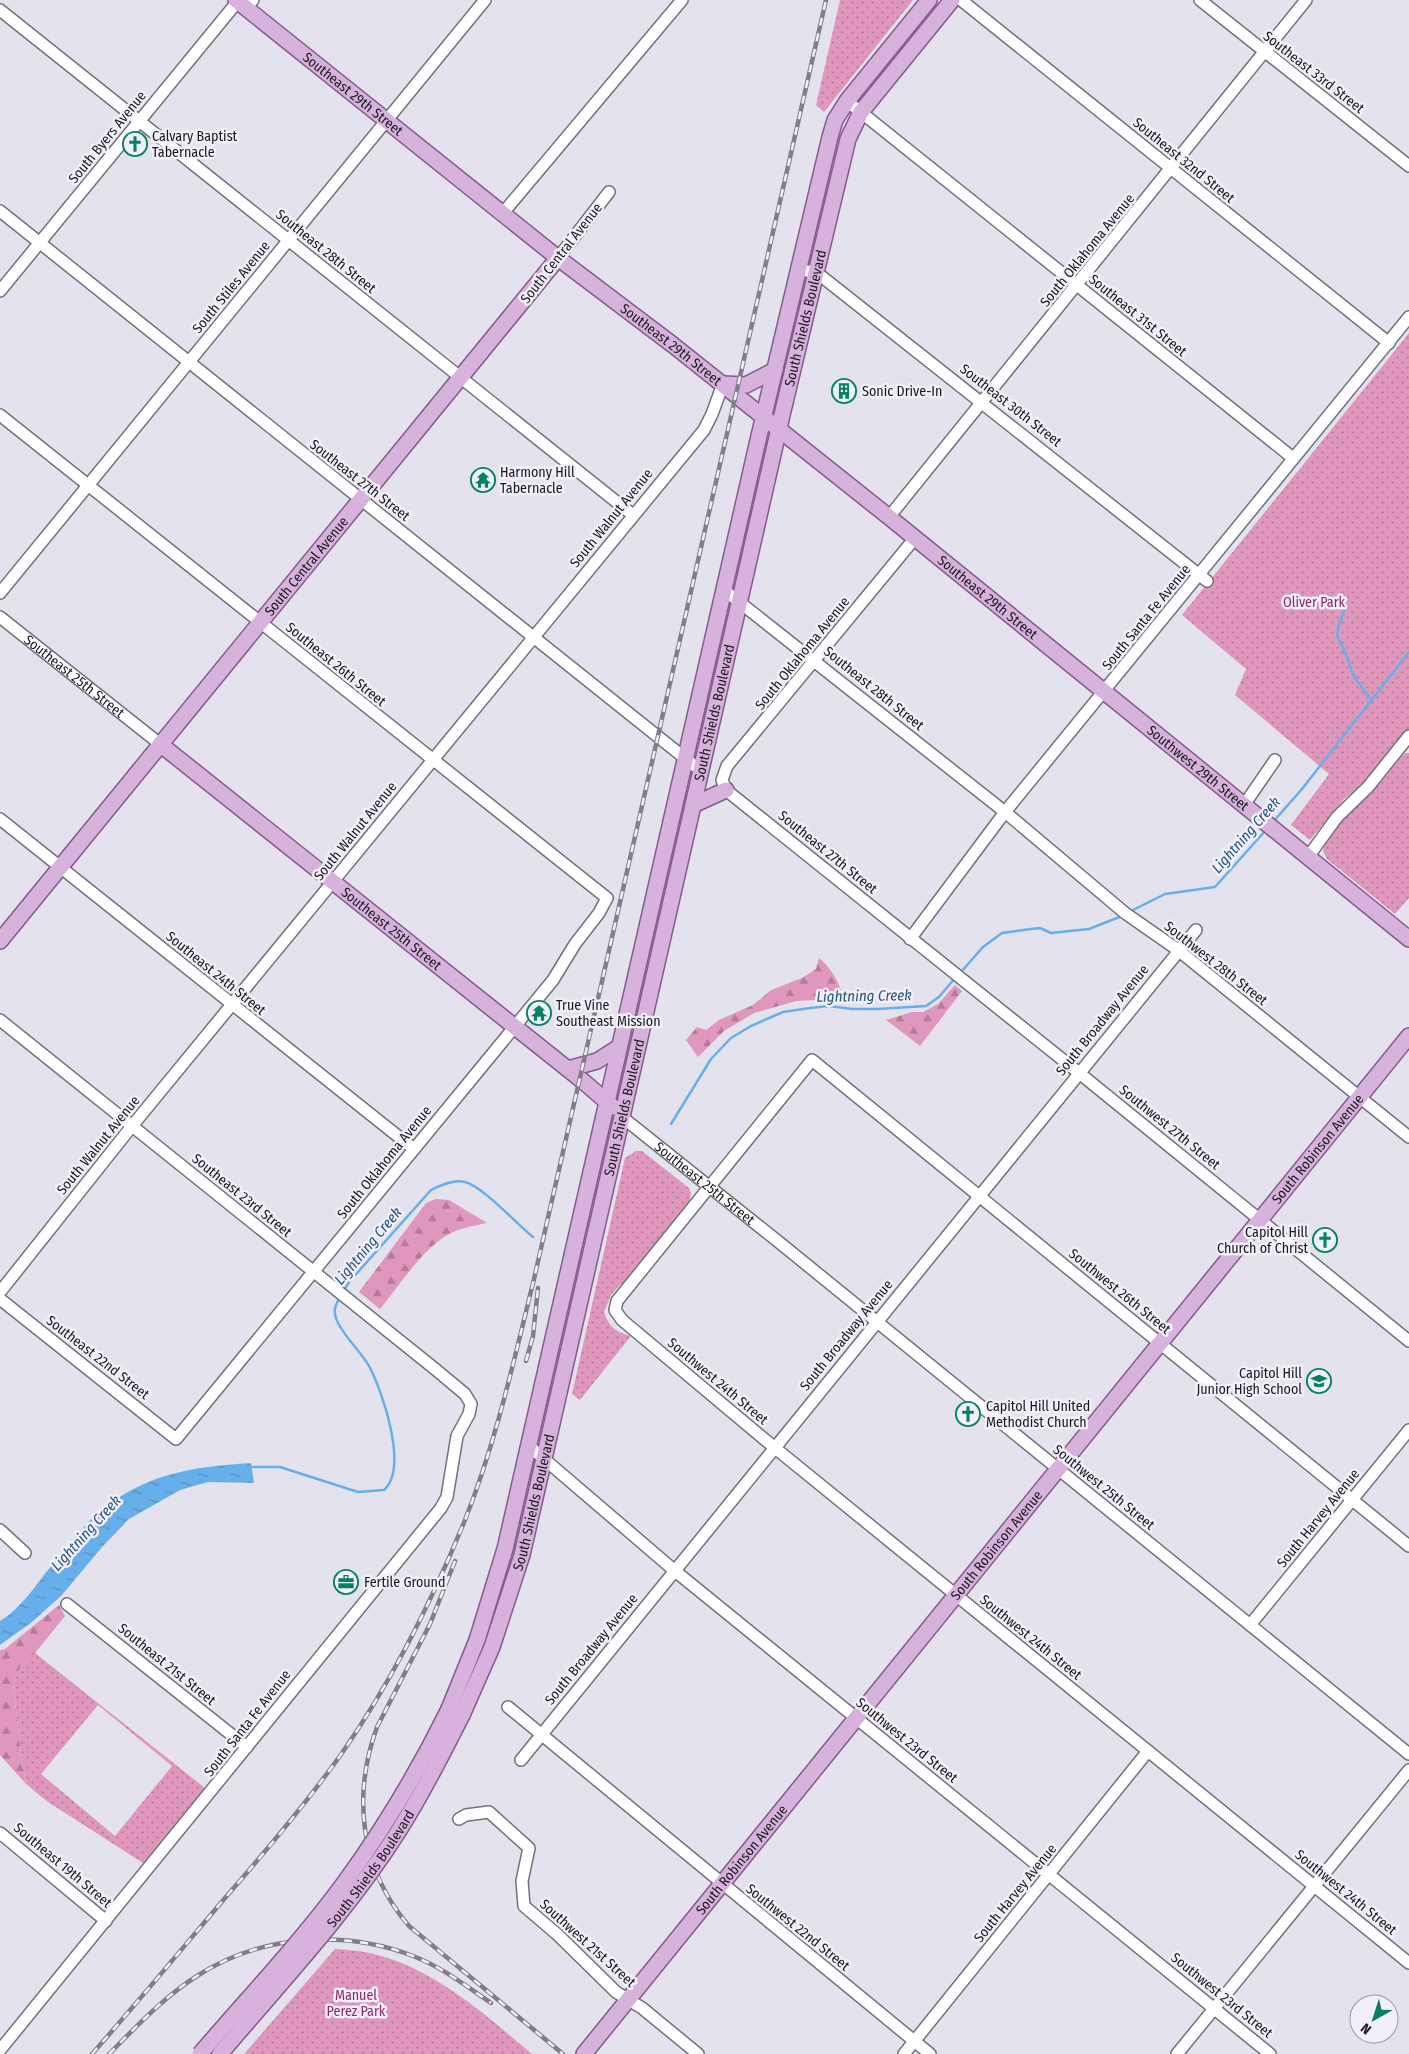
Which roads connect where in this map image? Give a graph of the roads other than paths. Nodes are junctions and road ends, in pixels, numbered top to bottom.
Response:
1 (485, 0) edge
2 (682, 0) edge
3 (928, 0) edge
4 (952, 0) edge
5 (961, 0) edge
6 (1200, 0) edge
7 (1306, 0) edge
8 (243, 2) edge
9 (0, 10) edge
10 (1264, 51) junction
11 (847, 101) junction
12 (861, 112) junction
13 (387, 120) junction
14 (139, 121) junction
15 (1409, 166) edge
16 (1170, 170) junction
17 (610, 192) dead end
18 (0, 212) edge
19 (503, 213) junction
20 (289, 240) junction
21 (40, 243) junction
22 (558, 258) junction
23 (798, 270) junction
24 (816, 272) junction
25 (1076, 286) junction
26 (0, 291) edge
27 (1409, 317) edge
28 (1389, 342) junction
29 (188, 362) junction
30 (775, 370) junction
31 (461, 378) junction
32 (722, 384) junction
33 (983, 402) junction
34 (0, 415) edge
35 (763, 416) junction
36 (779, 429) junction
37 (1293, 458) junction
38 (88, 485) junction
39 (361, 500) junction
40 (633, 515) junction
41 (889, 517) junction
42 (915, 538) junction
43 (1203, 578) junction
44 (724, 590) junction
45 (0, 593) edge
46 (740, 602) junction
47 (0, 616) edge
48 (260, 622) junction
49 (534, 637) junction
50 (816, 660) junction
51 (1104, 691) junction
52 (1408, 740) edge
53 (160, 744) junction
54 (433, 760) junction
55 (686, 760) junction
56 (1275, 760) dead end
57 (701, 771) junction
58 (726, 790) junction
59 (693, 805) junction
60 (1249, 809) junction
61 (1005, 812) junction
62 (0, 819) edge
63 (1308, 857) junction
64 (60, 867) junction
65 (332, 882) junction
66 (607, 898) joint
67 (1196, 930) dead end
68 (910, 939) junction
69 (1409, 939) edge
70 (0, 940) edge
71 (643, 944) junction
72 (661, 947) junction
73 (1178, 950) junction
74 (232, 1004) junction
75 (0, 1020) edge
76 (514, 1027) junction
77 (1409, 1036) edge
78 (620, 1047) junction
79 (568, 1069) junction
80 (1078, 1072) junction
81 (1360, 1096) junction
82 (608, 1102) junction
83 (622, 1117) junction
84 (132, 1126) junction
85 (1409, 1137) edge
86 (414, 1149) junction
87 (710, 1187) junction
88 (979, 1195) junction
89 (1260, 1220) junction
90 (780, 1243) joint
91 (313, 1272) junction
92 (0, 1292) edge
93 (0, 1299) edge
94 (876, 1321) junction
95 (1409, 1341) edge
96 (1161, 1343) junction
97 (465, 1394) joint
98 (1409, 1430) edge
99 (176, 1439) joint
100 (529, 1446) junction
101 (774, 1448) junction
102 (544, 1459) junction
103 (1059, 1469) junction
104 (1353, 1499) junction
105 (0, 1530) edge
106 (1409, 1546) edge
107 (25, 1553) dead end
108 (675, 1570) junction
109 (957, 1595) junction
110 (68, 1604) dead end
111 (1250, 1625) junction
112 (508, 1707) dead end
113 (455, 1712) junction
114 (856, 1718) junction
115 (540, 1735) junction
116 (247, 1747) junction
117 (1148, 1751) junction
118 (1409, 1754) edge
119 (521, 1760) dead end
120 (1409, 1770) edge
121 (458, 1819) dead end
122 (0, 1833) edge
123 (1049, 1874) junction
124 (722, 1884) junction
125 (1315, 1886) junction
126 (106, 1920) junction
127 (1409, 1963) edge
128 (628, 1999) junction
129 (1214, 2008) junction
130 (914, 2042) junction
131 (0, 2050) edge
132 (200, 2054) edge
133 (220, 2054) edge
134 (584, 2054) edge
135 (698, 2054) edge
136 (904, 2054) edge
137 (930, 2054) edge
138 (1177, 2054) edge
139 (1270, 2054) edge

1 - 13 street, South Stiles Avenue
2 - 19 street
3 - 11 main road, South Shields Boulevard
4 - 12 main road, South Shields Boulevard
5 - 16 street, Southeast 32nd Street
6 - 10 street, Southeast 33rd Street
7 - 10 street, South Oklahoma Avenue
8 - 13 main road, Southeast 29th Street
8 - 14 street, South Byers Avenue
9 - 14 street, Southeast 28th Street
10 - 15 street, Southeast 33rd Street
10 - 16 street, South Oklahoma Avenue
11 - 12 street, Southeast 31st Street
11 - 23 main road, South Shields Boulevard
12 - 24 main road, South Shields Boulevard
12 - 25 street, Southeast 31st Street
13 - 19 main road, Southeast 29th Street
13 - 20 street, South Stiles Avenue
14 - 20 street, Southeast 28th Street
14 - 21 street, South Byers Avenue
16 - 25 street, South Oklahoma Avenue
16 - 28 street, Southeast 32nd Street
17 - 22 street, South Central Avenue
18 - 21 street, Southeast 27th Street
19 - 22 main road, Southeast 29th Street
20 - 29 street, South Stiles Avenue
20 - 31 street, Southeast 28th Street
21 - 26 street, South Byers Avenue
21 - 29 street, Southeast 27th Street
22 - 31 main road, South Central Avenue
22 - 32 main road, Southeast 29th Street
23 - 24 street
23 - 30 main road, South Shields Boulevard
24 - 33 street, Southeast 30th Street
24 - 36 main road, South Shields Boulevard
25 - 33 street, South Oklahoma Avenue
25 - 37 street, Southeast 31st Street
27 - 28 street, South Santa Fe Avenue
28 - 37 street, South Santa Fe Avenue
29 - 38 street, South Stiles Avenue
29 - 39 street, Southeast 27th Street
30 - 32 main road
30 - 35 main road, South Shields Boulevard
31 - 39 main road, South Central Avenue
31 - 40 street, Southeast 28th Street
32 - 35 main road, Southeast 29th Street
32 - 40 street, South Walnut Avenue
33 - 41 street, South Oklahoma Avenue
33 - 43 street, Southeast 30th Street
34 - 38 street, Southeast 26th Street
35 - 36 main road, Southeast 29th Street
35 - 44 main road, South Shields Boulevard
36 - 41 main road, Southeast 29th Street
36 - 46 main road, South Shields Boulevard
37 - 43 street, South Santa Fe Avenue
38 - 45 street, South Stiles Avenue
38 - 48 street, Southeast 26th Street
39 - 48 main road, South Central Avenue
39 - 49 street, Southeast 27th Street
40 - 49 street, South Walnut Avenue
41 - 42 main road, Southeast 29th Street
42 - 50 street, South Oklahoma Avenue
42 - 51 main road, Southeast 29th Street
43 - 51 street, South Santa Fe Avenue
44 - 46 street, Southeast 28th Street
44 - 55 main road, South Shields Boulevard
46 - 50 street, Southeast 28th Street
46 - 57 main road, South Shields Boulevard
47 - 53 street, Southeast 25th Street
48 - 53 main road, South Central Avenue
48 - 54 street, Southeast 26th Street
49 - 54 street, South Walnut Avenue
49 - 55 street, Southeast 27th Street
50 - 58 street, South Oklahoma Avenue
50 - 61 street, Southeast 28th Street
51 - 60 main road, Southwest 29th Street
51 - 61 street, South Santa Fe Avenue
52 - 63 street
53 - 64 main road, South Central Avenue
53 - 65 main road, Southeast 25th Street
54 - 65 street, South Walnut Avenue
54 - 66 street, Southeast 26th Street
55 - 57 street, Southeast 27th Street
55 - 71 main road, South Shields Boulevard
56 - 60 street
57 - 59 main road, South Shields Boulevard
58 - 59 main road
58 - 68 street, Southeast 27th Street
59 - 72 main road, South Shields Boulevard
60 - 63 main road, Southwest 29th Street
61 - 68 street, South Santa Fe Avenue
61 - 73 street, Southwest 28th Street
62 - 64 street, Southeast 24th Street
63 - 69 main road, Southwest 29th Street
64 - 70 main road, South Central Avenue
64 - 74 street, Southeast 24th Street
65 - 74 street, South Walnut Avenue
65 - 76 main road, Southeast 25th Street
66 - 76 street, South Oklahoma Avenue
67 - 73 street, South Broadway Avenue
68 - 80 street, Southwest 27th Street
71 - 72 main road
71 - 78 main road, South Shields Boulevard
72 - 83 main road, South Shields Boulevard
73 - 80 street, South Broadway Avenue
73 - 81 street, Southwest 28th Street
74 - 84 street, South Walnut Avenue
74 - 86 street, Southeast 24th Street
75 - 84 street, Southeast 23rd Street
76 - 79 main road, Southeast 25th Street
76 - 86 street, South Oklahoma Avenue
77 - 81 main road, South Robinson Avenue
78 - 79 main road
78 - 82 main road, South Shields Boulevard
79 - 82 main road, Southeast 25th Street
80 - 88 street, South Broadway Avenue
80 - 89 street, Southwest 27th Street
81 - 85 street, Southwest 28th Street
81 - 89 main road, South Robinson Avenue
82 - 83 main road, Southeast 25th Street
82 - 100 main road, South Shields Boulevard
83 - 87 street, Southeast 25th Street
83 - 102 main road, South Shields Boulevard
84 - 91 street, Southeast 23rd Street
84 - 92 street, South Walnut Avenue
86 - 91 street, South Oklahoma Avenue
87 - 88 street, Southwest 26th Street
87 - 90 street, Southeast 25th Street
87 - 101 street, Southwest 24th Street
88 - 94 street, South Broadway Avenue
88 - 96 street, Southwest 26th Street
89 - 95 street, Southwest 27th Street
89 - 96 main road, South Robinson Avenue
90 - 94 street, Southwest 25th Street
91 - 97 street, Southeast 23rd Street
91 - 99 street, South Oklahoma Avenue
93 - 99 street, Southeast 22nd Street
94 - 101 street, South Broadway Avenue
94 - 103 street, Southwest 25th Street
96 - 103 main road, South Robinson Avenue
96 - 104 street, Southwest 26th Street
97 - 116 street, South Santa Fe Avenue
98 - 104 street, South Harvey Avenue
100 - 102 street, Southwest 23rd Street
100 - 113 main road, South Shields Boulevard
101 - 108 street, South Broadway Avenue
101 - 109 street, Southwest 24th Street
102 - 108 street, Southwest 23rd Street
102 - 113 main road, South Shields Boulevard
103 - 109 main road, South Robinson Avenue
103 - 111 street, Southwest 25th Street
104 - 106 street, Southwest 26th Street
104 - 111 street, South Harvey Avenue
105 - 107 street
108 - 114 street, Southwest 23rd Street
108 - 115 street, South Broadway Avenue
109 - 114 main road, South Robinson Avenue
109 - 117 street, Southwest 24th Street
110 - 116 street, Southeast 21st Street
111 - 118 street, Southwest 25th Street
112 - 115 street, Southwest 22nd Street
113 - 132 main road, South Shields Boulevard, bridge
113 - 133 main road, South Shields Boulevard, bridge
114 - 123 street, Southwest 23rd Street
114 - 124 main road, South Robinson Avenue
115 - 119 street, South Broadway Avenue
115 - 124 street, Southwest 22nd Street
116 - 126 street, South Santa Fe Avenue
117 - 123 street, South Harvey Avenue
117 - 125 street, Southwest 24th Street
120 - 125 street
121 - 128 street, Southwest 21st Street
122 - 126 street, Southeast 19th Street
123 - 129 street, Southwest 23rd Street
123 - 130 street, South Harvey Avenue
124 - 128 main road, South Robinson Avenue
124 - 130 street, Southwest 22nd Street
125 - 127 street, Southwest 24th Street
125 - 129 street
126 - 131 street, South Santa Fe Avenue
128 - 134 main road, South Robinson Avenue
128 - 135 street, Southwest 21st Street
129 - 138 street
129 - 139 street, Southwest 23rd Street
130 - 136 street, South Harvey Avenue
130 - 137 street, Southwest 22nd Street

